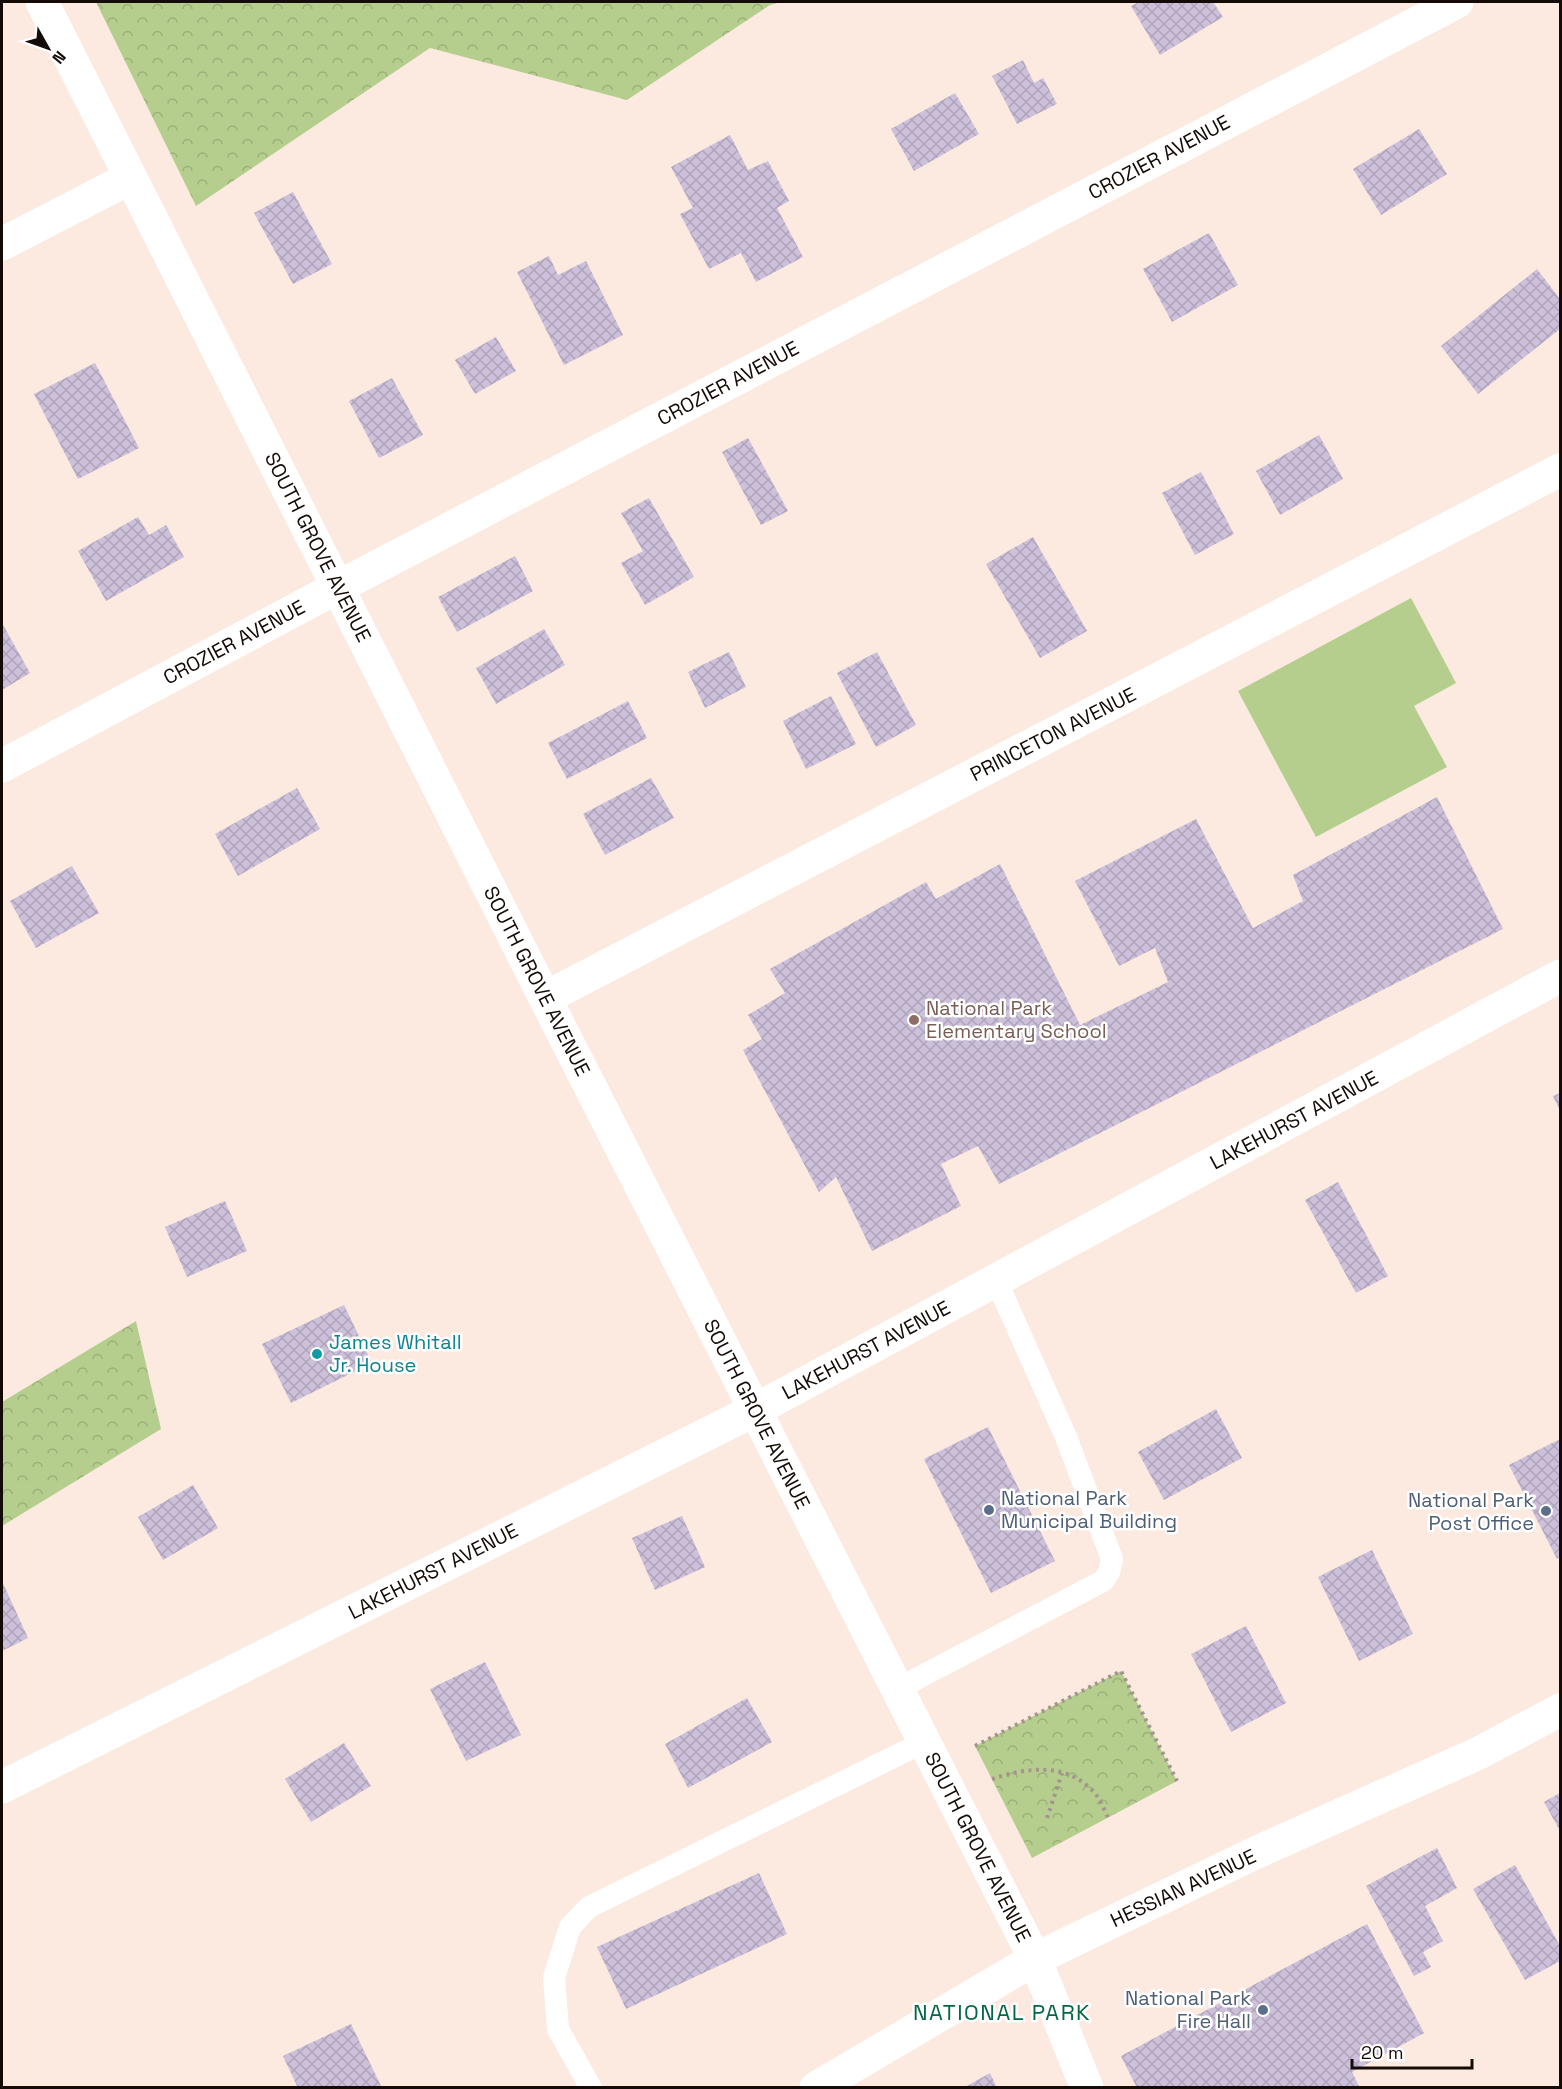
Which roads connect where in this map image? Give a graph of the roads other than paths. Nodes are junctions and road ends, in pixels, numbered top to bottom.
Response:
1 (42, 2) edge
2 (1457, 2) edge
3 (130, 178) junction
4 (2, 244) edge
5 (1560, 470) edge
6 (338, 586) junction
7 (2, 766) edge
8 (1560, 976) edge
9 (545, 998) junction
10 (996, 1280) junction
11 (755, 1410) junction
12 (897, 1689) junction
13 (1560, 1710) edge
14 (924, 1742) junction
15 (2, 1787) edge
16 (1035, 1959) junction
17 (591, 2088) edge
18 (816, 2088) edge
19 (1087, 2088) edge

1 - 3 street, SOUTH GROVE AVENUE
2 - 6 street, CROZIER AVENUE
3 - 4 street
3 - 6 street, SOUTH GROVE AVENUE
5 - 9 street, PRINCETON AVENUE
6 - 7 street, CROZIER AVENUE
6 - 9 street, SOUTH GROVE AVENUE
8 - 10 street, LAKEHURST AVENUE
9 - 11 street, SOUTH GROVE AVENUE
10 - 11 street, LAKEHURST AVENUE
10 - 12 lane
11 - 12 street, SOUTH GROVE AVENUE
11 - 15 street, LAKEHURST AVENUE
12 - 14 street, SOUTH GROVE AVENUE
13 - 16 street, HESSIAN AVENUE
14 - 16 street, SOUTH GROVE AVENUE
14 - 17 lane
16 - 18 street, HESSIAN AVENUE
16 - 19 street, SOUTH GROVE AVENUE

